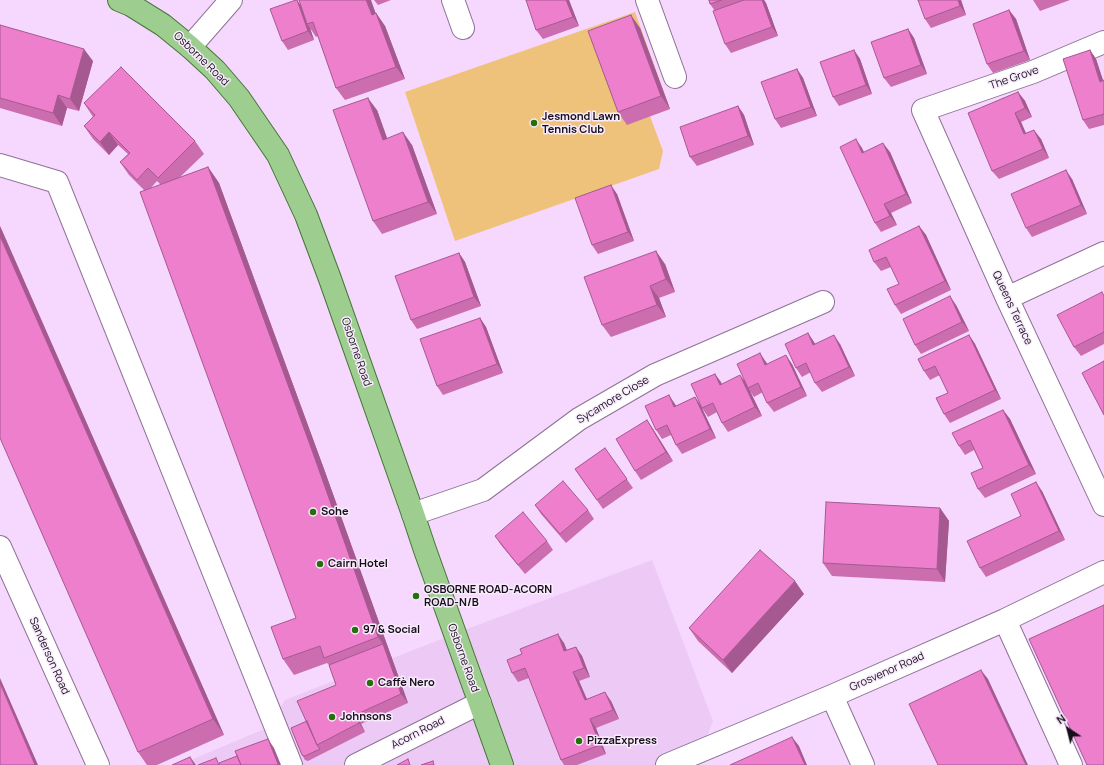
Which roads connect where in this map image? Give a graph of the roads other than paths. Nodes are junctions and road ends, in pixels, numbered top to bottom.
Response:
1 (231, 0) edge
2 (453, 0) edge
3 (647, 0) edge
4 (128, 2) edge
5 (463, 28) dead end
6 (1104, 42) edge
7 (190, 47) junction
8 (675, 77) dead end
9 (923, 110) joint
10 (0, 165) edge
11 (1104, 254) edge
12 (1007, 298) junction
13 (823, 302) dead end
14 (1104, 505) edge
15 (413, 514) junction
16 (0, 547) edge
17 (1104, 572) edge
18 (1005, 620) junction
19 (832, 696) junction
20 (480, 703) junction
21 (693, 760) edge
22 (98, 765) edge
23 (291, 765) edge
24 (356, 765) edge
25 (502, 765) edge
26 (667, 765) edge
27 (863, 765) edge
28 (1071, 765) edge

1 - 7 street
2 - 5 street
3 - 8 street
4 - 7 main road, Osborne Road
6 - 9 street, The Grove
7 - 15 main road, Osborne Road
9 - 12 street, Queens Terrace
10 - 23 street
11 - 12 street
12 - 14 street, Queens Terrace
13 - 15 street, Sycamore Close
15 - 20 main road, Osborne Road
16 - 22 street, Sanderson Road
17 - 18 street, Grosvenor Road
18 - 19 street, Grosvenor Road
18 - 28 street
19 - 21 street, Grosvenor Road
19 - 27 street
20 - 24 street, Acorn Road
20 - 25 main road, Osborne Road
21 - 26 street, Grosvenor Road

